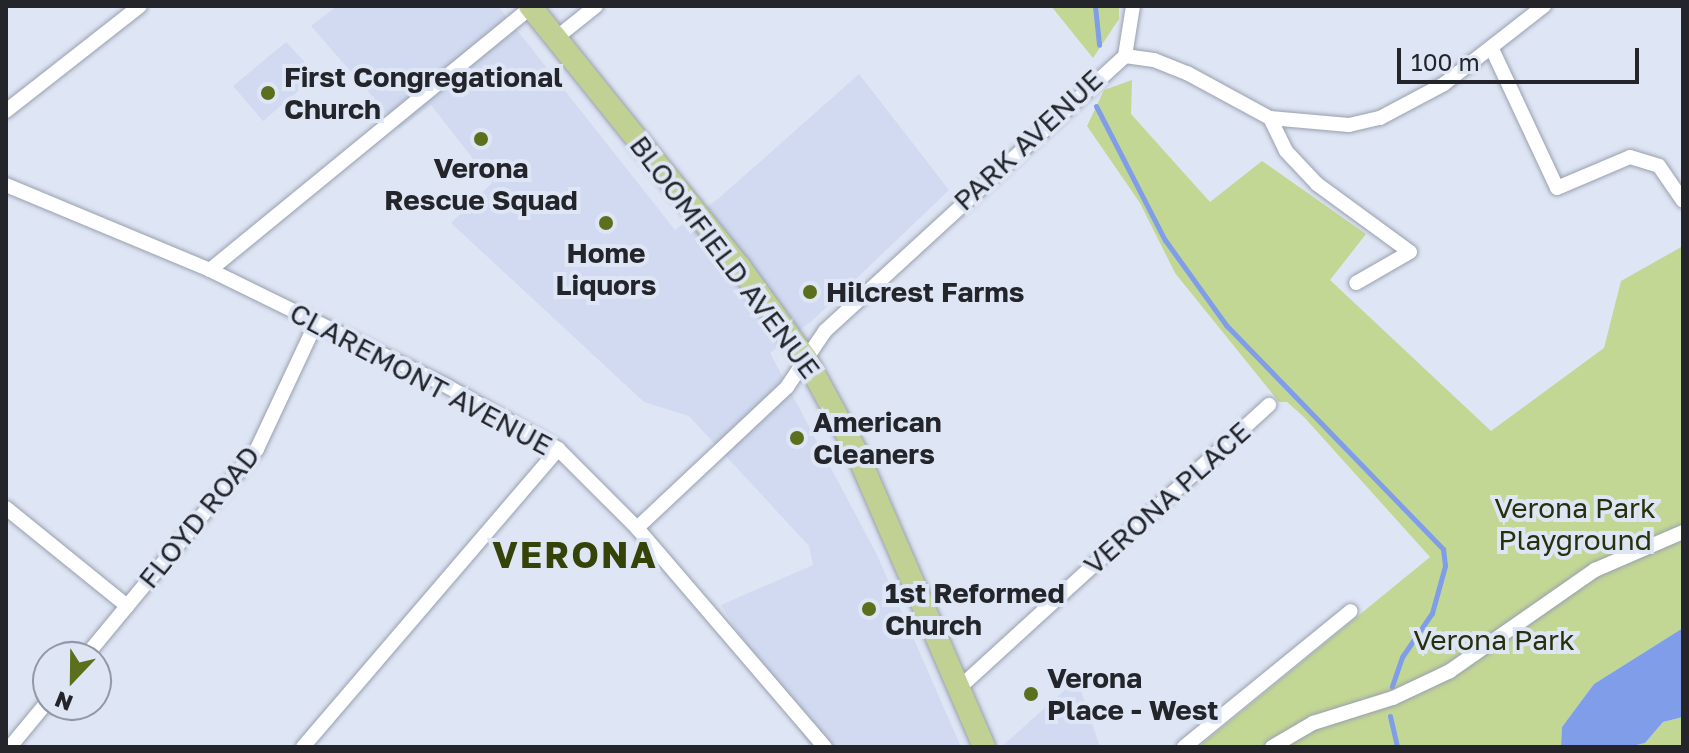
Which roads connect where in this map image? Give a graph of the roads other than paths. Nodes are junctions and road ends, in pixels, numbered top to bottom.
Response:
1 (140, 6) edge
2 (530, 6) edge
3 (596, 6) edge
4 (1133, 6) edge
5 (1544, 6) edge
6 (556, 38) junction
7 (1492, 49) junction
8 (1125, 56) junction
9 (6, 111) edge
10 (1270, 118) junction
11 (6, 185) edge
12 (1683, 201) edge
13 (210, 270) junction
14 (1356, 283) dead end
15 (316, 323) junction
16 (806, 359) junction
17 (1269, 405) dead end
18 (558, 449) junction
19 (6, 508) edge
20 (637, 528) junction
21 (1683, 532) edge
22 (127, 606) junction
23 (1351, 611) dead end
24 (98, 641) edge
25 (959, 688) junction
26 (32, 720) edge
27 (10, 747) edge
28 (303, 747) edge
29 (825, 747) edge
30 (984, 747) edge
31 (1184, 747) edge
32 (1272, 747) edge

1 - 9 street
2 - 6 main road, BLOOMFIELD AVENUE
2 - 13 street
3 - 6 street
4 - 8 street
5 - 7 street, PARK AVENUE
6 - 16 main road, BLOOMFIELD AVENUE
7 - 10 street, PARK AVENUE
7 - 12 street
8 - 10 street, PARK AVENUE
8 - 16 street, PARK AVENUE
10 - 14 street
11 - 13 street, CLAREMONT AVENUE
13 - 15 street, CLAREMONT AVENUE
15 - 18 street, CLAREMONT AVENUE
15 - 22 street, FLOYD ROAD
16 - 20 street, PARK AVENUE
16 - 25 main road, BLOOMFIELD AVENUE
17 - 25 street, VERONA PLACE
18 - 20 street, CLAREMONT AVENUE
18 - 28 street
19 - 22 street
20 - 29 street, CLAREMONT AVENUE
21 - 32 street
22 - 24 street, FLOYD ROAD
23 - 31 street
25 - 30 main road, BLOOMFIELD AVENUE
26 - 27 street

